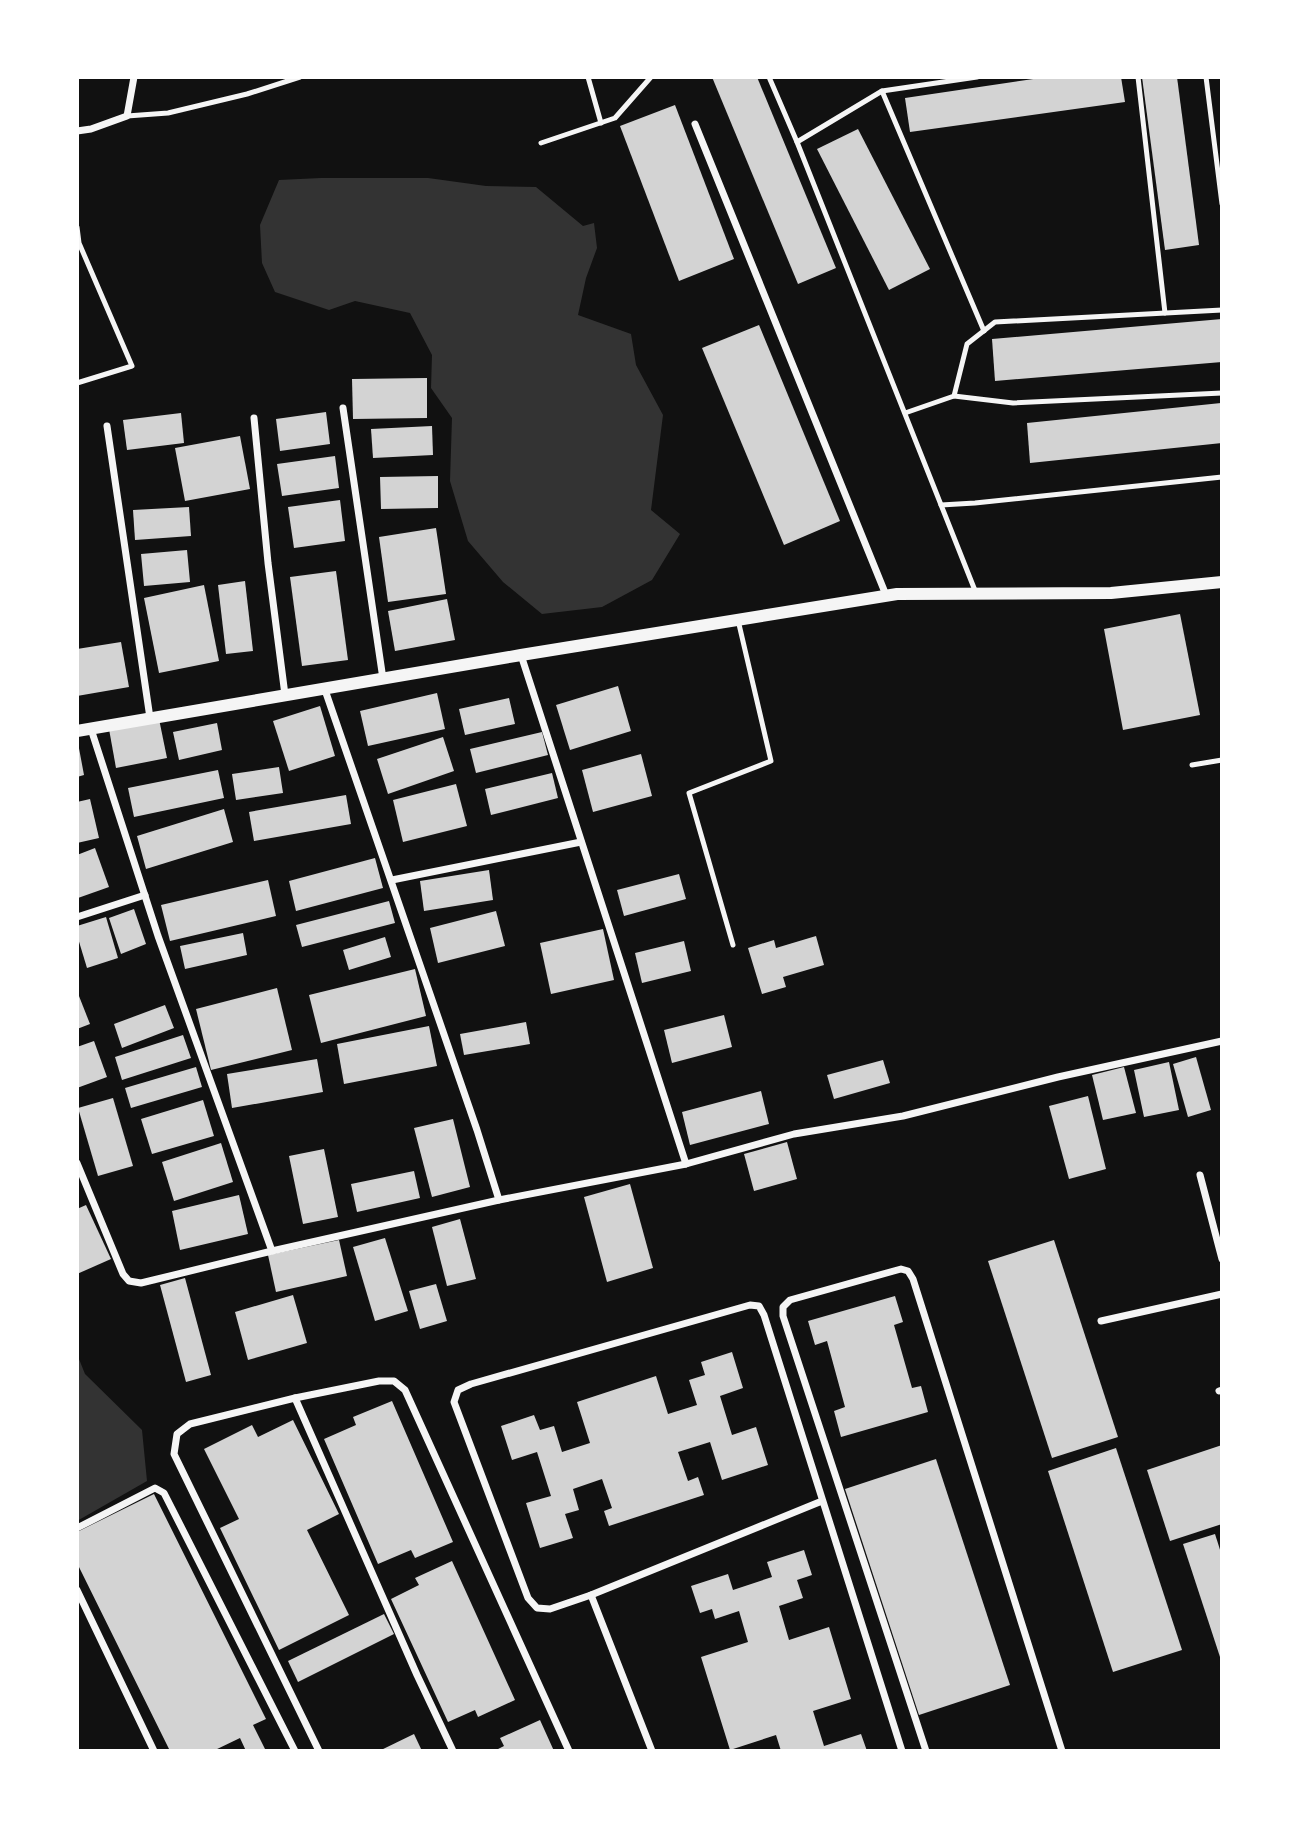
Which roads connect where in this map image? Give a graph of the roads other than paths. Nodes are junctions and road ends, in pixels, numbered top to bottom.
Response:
1 (134, 77) edge
2 (300, 77) edge
3 (588, 77) edge
4 (650, 77) edge
5 (769, 77) edge
6 (977, 77) edge
7 (1138, 77) edge
8 (1206, 77) edge
9 (881, 90) junction
10 (127, 116) junction
11 (601, 122) junction
12 (695, 124) dead end
13 (77, 131) edge
14 (797, 142) junction
15 (541, 143) dead end
16 (1222, 204) edge
17 (77, 227) edge
18 (1222, 310) edge
19 (1165, 313) junction
20 (984, 331) junction
21 (77, 383) edge
22 (1222, 393) edge
23 (954, 396) junction
24 (343, 408) dead end
25 (905, 413) junction
26 (254, 418) dead end
27 (107, 426) dead end
28 (1222, 477) edge
29 (941, 505) junction
30 (1222, 582) edge
31 (976, 593) junction
32 (886, 596) junction
33 (737, 620) junction
34 (521, 655) junction
35 (383, 679) junction
36 (326, 690) junction
37 (285, 695) junction
38 (150, 718) junction
39 (91, 729) junction
40 (77, 732) edge
41 (1222, 760) edge
42 (1192, 765) dead end
43 (581, 842) junction
44 (391, 880) junction
45 (145, 895) junction
46 (77, 917) edge
47 (733, 945) dead end
48 (1222, 1041) edge
49 (77, 1163) edge
50 (686, 1164) junction
51 (1200, 1175) dead end
52 (499, 1200) junction
53 (272, 1251) junction
54 (1222, 1259) edge
55 (1222, 1294) edge
56 (1101, 1321) dead end
57 (295, 1398) junction
58 (822, 1501) junction
59 (77, 1528) edge
60 (77, 1590) edge
61 (591, 1595) junction
62 (154, 1751) edge
63 (295, 1751) edge
64 (319, 1751) edge
65 (453, 1751) edge
66 (569, 1751) edge
67 (652, 1751) edge
68 (902, 1751) edge
69 (926, 1751) edge
70 (1062, 1751) edge

1 - 10 street
2 - 10 lane
3 - 11 lane
4 - 11 lane
5 - 14 lane
6 - 9 lane
7 - 19 lane
8 - 16 lane
9 - 14 lane
9 - 20 lane
10 - 13 street
11 - 15 lane
12 - 32 street
14 - 25 lane
17 - 21 lane
18 - 19 lane
19 - 20 lane
20 - 23 lane
22 - 23 lane
23 - 25 lane
24 - 35 street
25 - 29 lane
26 - 37 street
27 - 38 street
28 - 29 lane
29 - 31 lane
30 - 31 street
31 - 32 street
32 - 33 street
33 - 34 street
33 - 47 lane
34 - 35 street
34 - 43 street
35 - 36 street
36 - 37 street
36 - 44 street
37 - 38 street
38 - 39 street
39 - 40 street
39 - 45 street
41 - 42 lane
43 - 44 street
43 - 50 street
44 - 52 street
45 - 46 street
45 - 53 street
48 - 50 street
49 - 53 street
50 - 52 street
51 - 54 street
52 - 53 street
55 - 56 street
57 - 64 street
57 - 65 street
57 - 66 street
58 - 61 street
58 - 61 street
58 - 68 street
59 - 63 street
60 - 62 street
61 - 67 street
69 - 70 street

